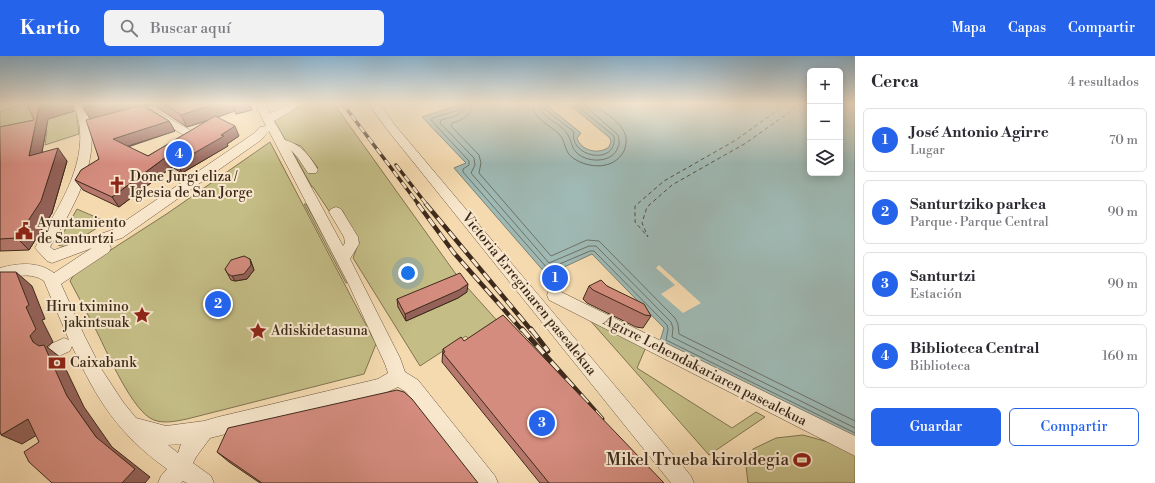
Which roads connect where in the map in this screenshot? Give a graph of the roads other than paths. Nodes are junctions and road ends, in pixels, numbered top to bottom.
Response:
1 (88, 124) edge
2 (173, 124) edge
3 (388, 124) edge
4 (266, 125) joint
5 (186, 132) edge
6 (280, 142) junction
7 (312, 170) dead end
8 (336, 212) dead end
9 (104, 248) dead end
10 (342, 260) junction
11 (0, 274) edge
12 (52, 282) junction
13 (555, 295) dead end
14 (398, 377) junction
15 (129, 425) junction
16 (204, 431) junction
17 (855, 446) edge
18 (182, 467) junction
19 (168, 483) edge
20 (204, 483) edge
21 (488, 483) edge
22 (684, 483) edge

1 - 4 street
2 - 5 street
3 - 22 street, Victoria Erreginaren pasealekua
4 - 6 street
6 - 7 street
6 - 10 street
8 - 10 street
9 - 12 street
10 - 14 street
11 - 12 street
12 - 15 street
13 - 17 street, Agirre Lehendakariaren pasealekua
14 - 16 street
14 - 21 street
15 - 16 street
15 - 18 street
16 - 18 street
18 - 19 street
18 - 20 street

